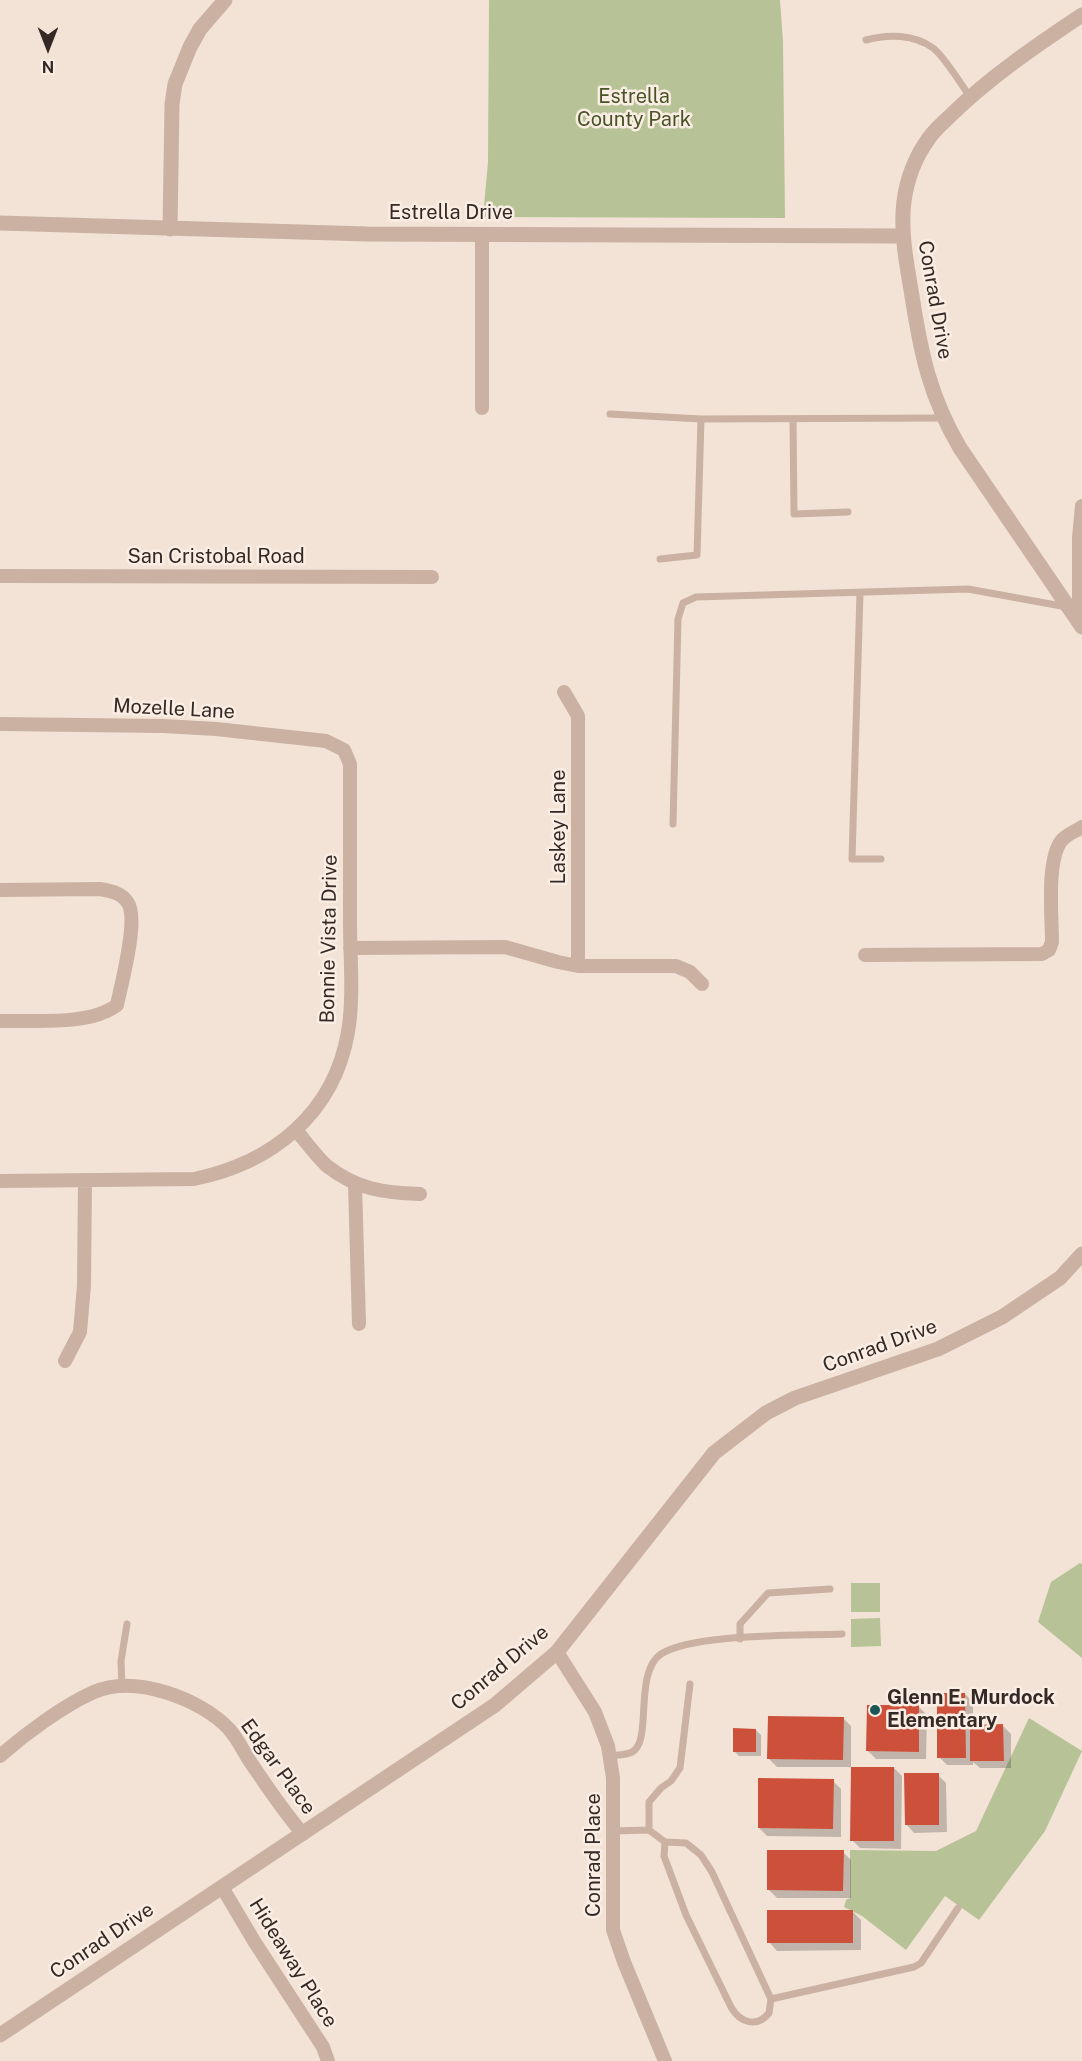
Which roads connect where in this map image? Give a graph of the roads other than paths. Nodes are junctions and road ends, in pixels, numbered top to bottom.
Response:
1 (225, 0) edge
2 (1082, 15) edge
3 (866, 40) dead end
4 (970, 97) junction
5 (0, 223) edge
6 (170, 229) junction
7 (482, 234) junction
8 (902, 236) junction
9 (482, 408) dead end
10 (610, 414) dead end
11 (943, 418) junction
12 (701, 419) junction
13 (793, 419) junction
14 (1082, 506) edge
15 (849, 512) dead end
16 (660, 559) dead end
17 (0, 576) edge
18 (432, 577) dead end
19 (860, 593) junction
20 (1069, 607) junction
21 (1080, 625) edge
22 (564, 692) dead end
23 (0, 724) edge
24 (344, 750) joint
25 (673, 824) dead end
26 (1082, 827) edge
27 (881, 860) dead end
28 (0, 890) edge
29 (350, 948) junction
30 (865, 955) dead end
31 (578, 966) junction
32 (702, 984) dead end
33 (0, 1022) edge
34 (296, 1130) junction
35 (0, 1181) edge
36 (85, 1181) junction
37 (355, 1184) junction
38 (420, 1194) dead end
39 (1082, 1254) edge
40 (359, 1324) dead end
41 (65, 1361) dead end
42 (830, 1589) dead end
43 (127, 1624) dead end
44 (842, 1634) dead end
45 (740, 1639) junction
46 (557, 1652) junction
47 (690, 1684) dead end
48 (122, 1687) junction
49 (610, 1755) junction
50 (0, 1756) edge
51 (649, 1830) junction
52 (613, 1831) junction
53 (303, 1834) junction
54 (666, 1842) junction
55 (222, 1887) junction
56 (958, 1908) dead end
57 (771, 1999) junction
58 (0, 2035) edge
59 (328, 2061) edge
60 (665, 2061) edge

1 - 6 street
2 - 4 street, Conrad Drive
3 - 4 lane
4 - 8 street, Conrad Drive
5 - 6 street, Estrella Drive
6 - 7 street, Estrella Drive
7 - 8 street, Estrella Drive
7 - 9 street
8 - 11 street, Conrad Drive
10 - 12 lane
11 - 13 lane
11 - 20 street, Conrad Drive
12 - 13 lane
12 - 16 lane
13 - 15 lane
14 - 21 street
17 - 18 street, San Cristobal Road
19 - 20 lane
19 - 25 lane
19 - 27 lane
20 - 21 street, Conrad Drive
22 - 31 street, Laskey Lane
23 - 24 street, Mozelle Lane
24 - 29 street, Bonnie Vista Drive
26 - 30 street
28 - 33 street
29 - 31 street
29 - 34 street, Bonnie Vista Drive
31 - 32 street
34 - 36 street, Bonnie Vista Drive
34 - 37 street
35 - 36 street, Bonnie Vista Drive
36 - 41 street
37 - 38 street
37 - 40 street
39 - 46 street, Conrad Drive
42 - 45 lane
43 - 48 lane
44 - 45 lane
45 - 49 lane
46 - 49 street, Conrad Place
46 - 53 street, Conrad Drive
47 - 51 lane
48 - 50 street, Edgar Place
48 - 53 street, Edgar Place
49 - 52 street, Conrad Place
51 - 52 lane
51 - 54 lane
52 - 60 street, Conrad Place
53 - 55 street, Conrad Drive
54 - 57 lane
54 - 57 lane
55 - 58 street, Conrad Drive
55 - 59 street, Hideaway Place
56 - 57 lane

